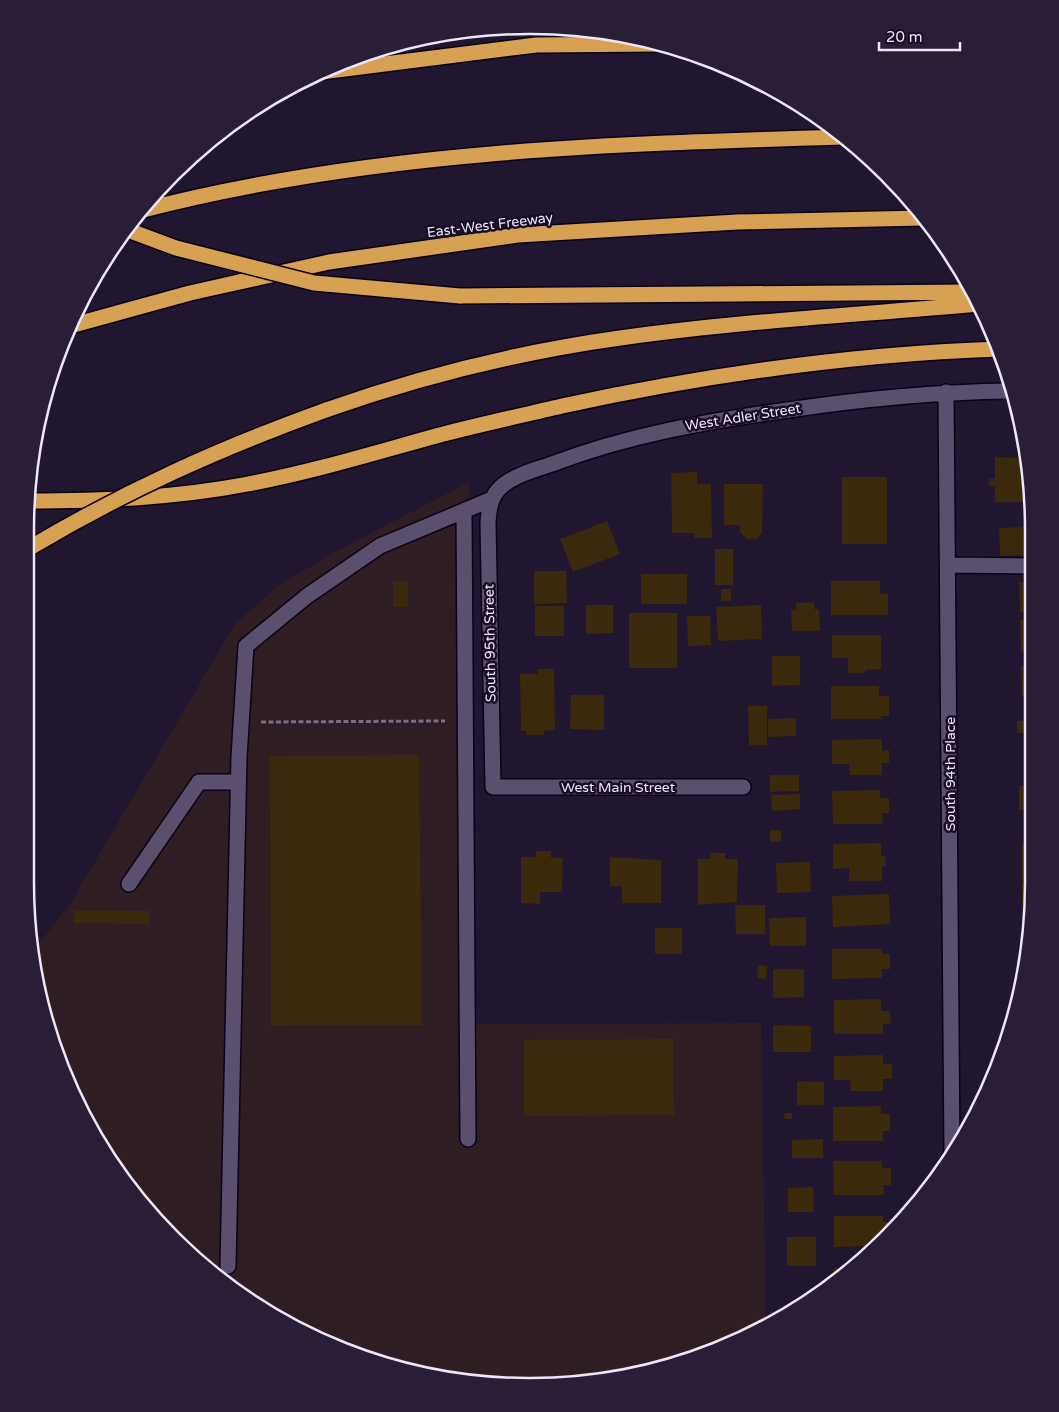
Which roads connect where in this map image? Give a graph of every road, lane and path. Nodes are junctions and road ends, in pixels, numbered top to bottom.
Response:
1 (631, 44) edge
2 (346, 69) edge
3 (834, 138) edge
4 (153, 208) edge
5 (915, 218) edge
6 (133, 232) edge
7 (964, 292) edge
8 (971, 305) edge
9 (79, 324) edge
10 (992, 350) edge
11 (1005, 391) edge
12 (946, 392) junction
13 (492, 499) junction
14 (35, 502) edge
15 (464, 511) junction
16 (34, 545) edge
17 (949, 565) junction
18 (1025, 566) edge
19 (464, 720) junction
20 (240, 722) junction
21 (238, 782) junction
22 (493, 787) joint
23 (743, 787) dead end
24 (128, 884) dead end
25 (468, 1139) dead end
26 (952, 1142) edge
27 (228, 1266) dead end

1 - 2 highway
3 - 4 highway
5 - 9 highway, East-West Freeway
6 - 7 highway, bridge
8 - 16 highway, bridge
10 - 14 highway
11 - 12 street, West Adler Street
12 - 13 street, West Adler Street
12 - 17 street, South 94th Place
13 - 15 street
13 - 22 street, South 95th Street
15 - 19 street
15 - 20 street
17 - 18 street
17 - 26 street, South 94th Place
19 - 20 path
19 - 25 street
20 - 21 street
21 - 24 street
21 - 27 street
22 - 23 street, West Main Street

